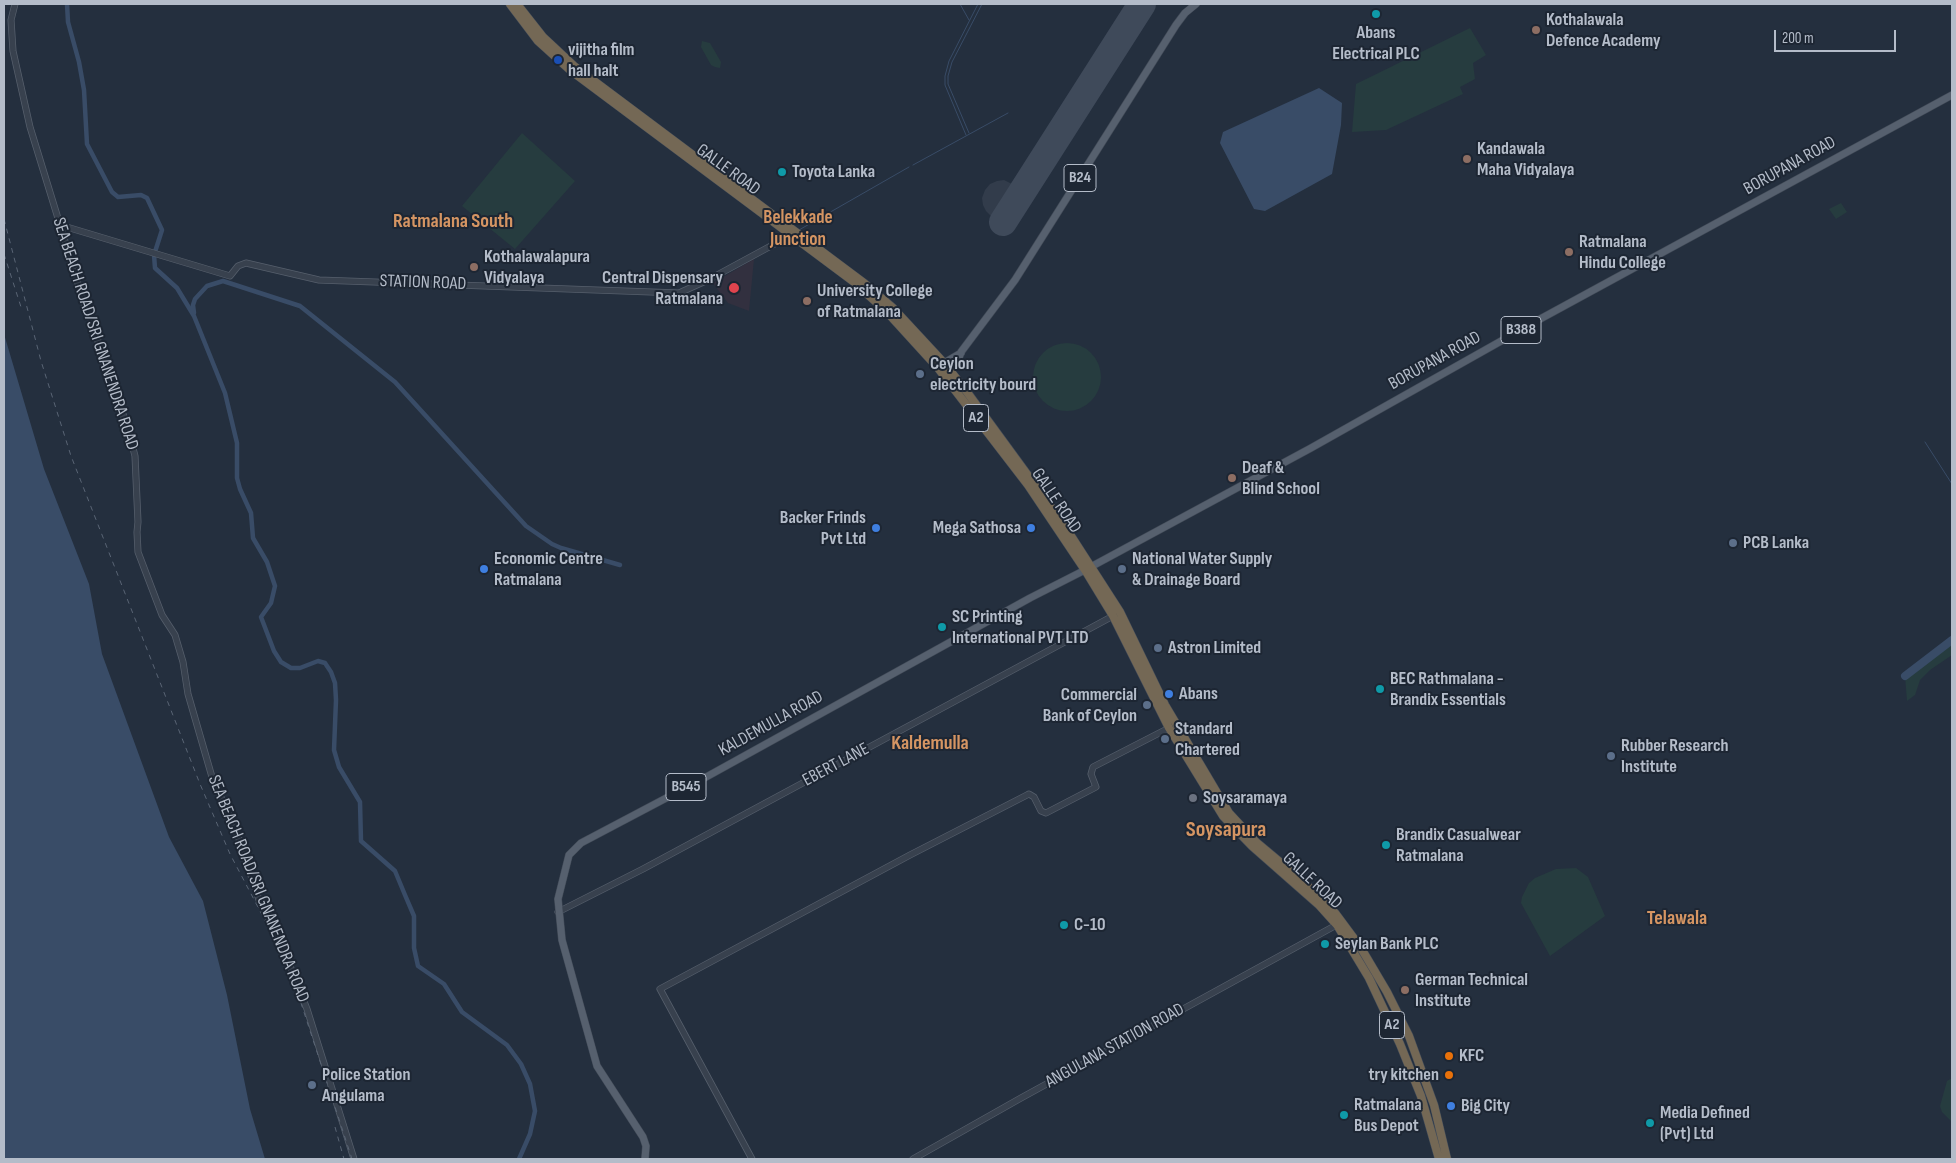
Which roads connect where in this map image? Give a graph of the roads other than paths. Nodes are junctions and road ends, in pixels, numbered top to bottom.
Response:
1 (15, 4) edge
2 (510, 4) edge
3 (517, 4) edge
4 (1196, 4) edge
5 (1952, 95) edge
6 (60, 225) junction
7 (794, 233) junction
8 (944, 369) junction
9 (1088, 569) junction
10 (1113, 616) junction
11 (1170, 728) junction
12 (558, 912) junction
13 (1340, 923) junction
14 (354, 1159) edge
15 (645, 1159) edge
16 (752, 1159) edge
17 (913, 1159) edge
18 (1439, 1159) edge
19 (1447, 1159) edge

1 - 6 street, SEA BEACH ROAD/SRI GNANENDRA ROAD
2 - 7 highway, GALLE ROAD / A2
3 - 7 highway, GALLE ROAD / A2
4 - 8 main road, B24
5 - 9 main road, BORUPANA ROAD / B388
6 - 7 street, STATION ROAD
6 - 14 street, SEA BEACH ROAD/SRI GNANENDRA ROAD
7 - 8 highway, GALLE ROAD / A2
8 - 9 highway, GALLE ROAD / A2
9 - 10 highway, GALLE ROAD / A2
9 - 12 main road, KALDEMULLA ROAD / B545
9 - 13 highway, GALLE ROAD / A2
10 - 11 highway, GALLE ROAD / A2
10 - 12 street, EBERT LANE
11 - 13 highway, GALLE ROAD / A2
11 - 16 street
12 - 15 main road, KALDEMULLA ROAD / B545
13 - 17 street, ANGULANA STATION ROAD
13 - 18 highway, GALLE ROAD / A2
13 - 19 highway, GALLE ROAD / A2

